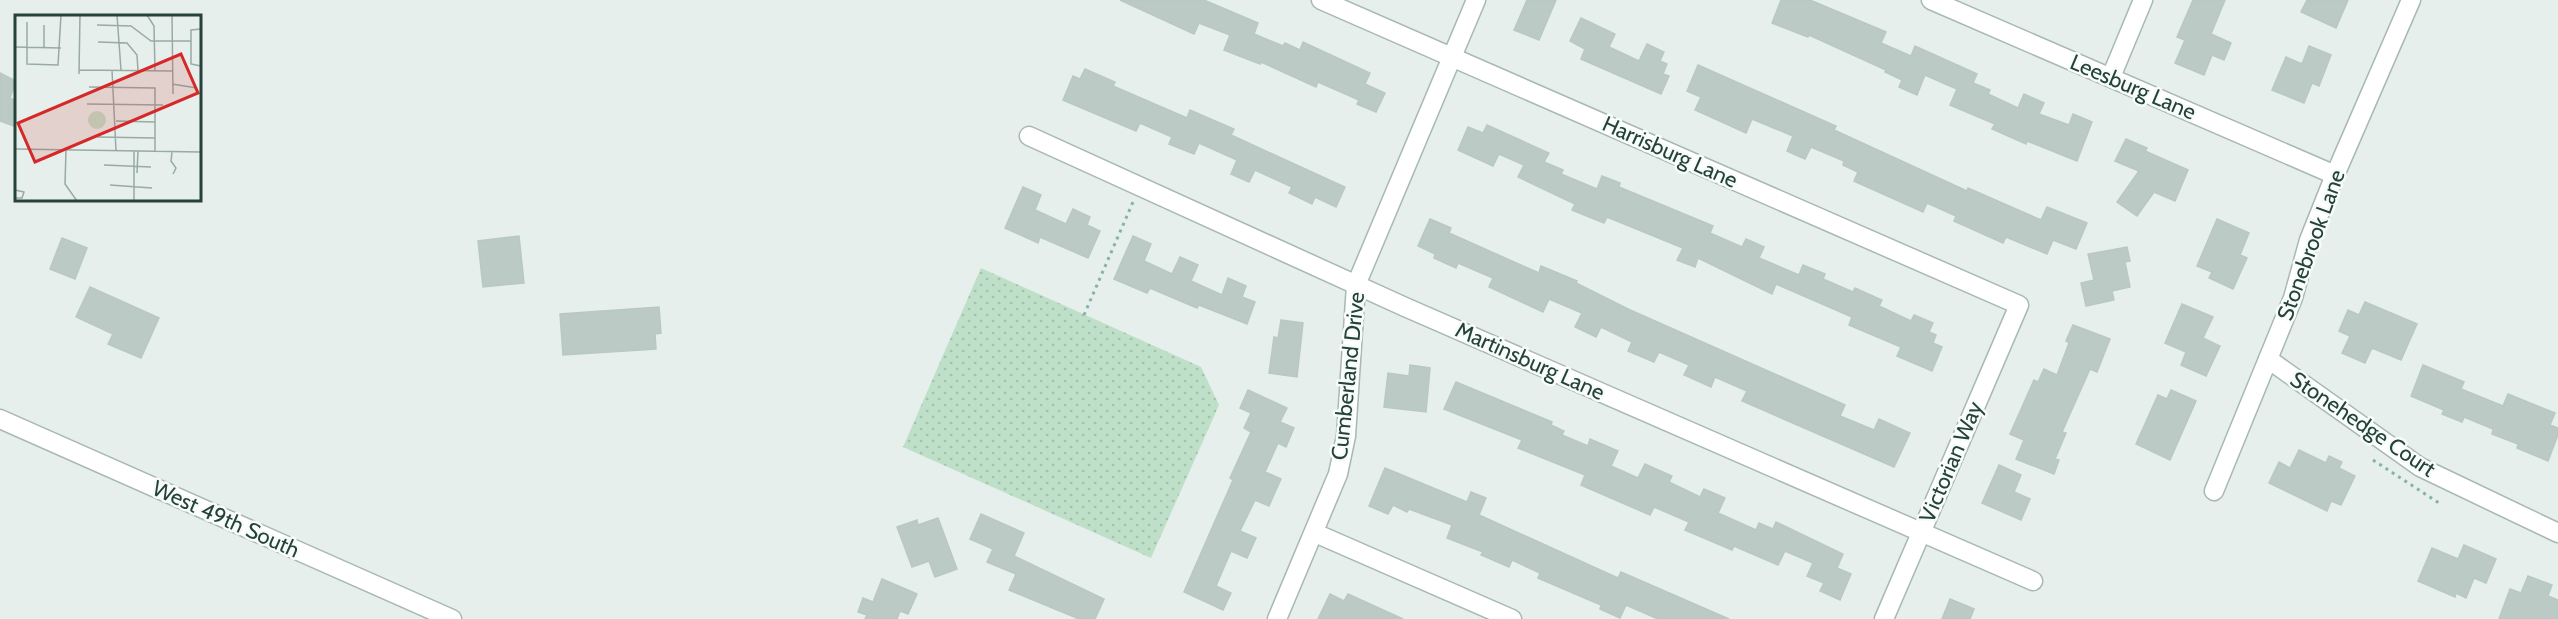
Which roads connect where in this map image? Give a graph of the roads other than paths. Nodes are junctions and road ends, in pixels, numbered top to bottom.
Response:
1 (1321, 0) edge
2 (1476, 0) edge
3 (1931, 0) edge
4 (2144, 0) edge
5 (2411, 0) edge
6 (1452, 57) junction
7 (2111, 77) junction
8 (1029, 136) dead end
9 (2335, 174) junction
10 (1356, 285) junction
11 (2019, 305) joint
12 (2268, 359) junction
13 (0, 419) edge
14 (2214, 491) dead end
15 (1315, 533) junction
16 (1920, 533) junction
17 (2558, 533) edge
18 (2033, 581) dead end
19 (452, 619) edge
20 (1277, 619) edge
21 (1512, 619) edge
22 (1884, 619) edge

1 - 6 street, Harrisburg Lane
2 - 6 street, Cumberland Drive
3 - 7 street, Leesburg Lane
4 - 7 street
5 - 9 street, Stonebrook Lane
6 - 10 street, Cumberland Drive
6 - 11 street, Harrisburg Lane
7 - 9 street, Leesburg Lane
8 - 10 street, Martinsburg Lane
9 - 12 street, Stonebrook Lane
10 - 15 street, Cumberland Drive
10 - 16 street, Martinsburg Lane
11 - 16 street, Victorian Way
12 - 14 street, Stonebrook Lane
12 - 17 street, Stonehedge Court
13 - 19 street, West 49th South
15 - 20 street, Cumberland Drive
15 - 21 street
16 - 18 street, Martinsburg Lane
16 - 22 street, Victorian Way

